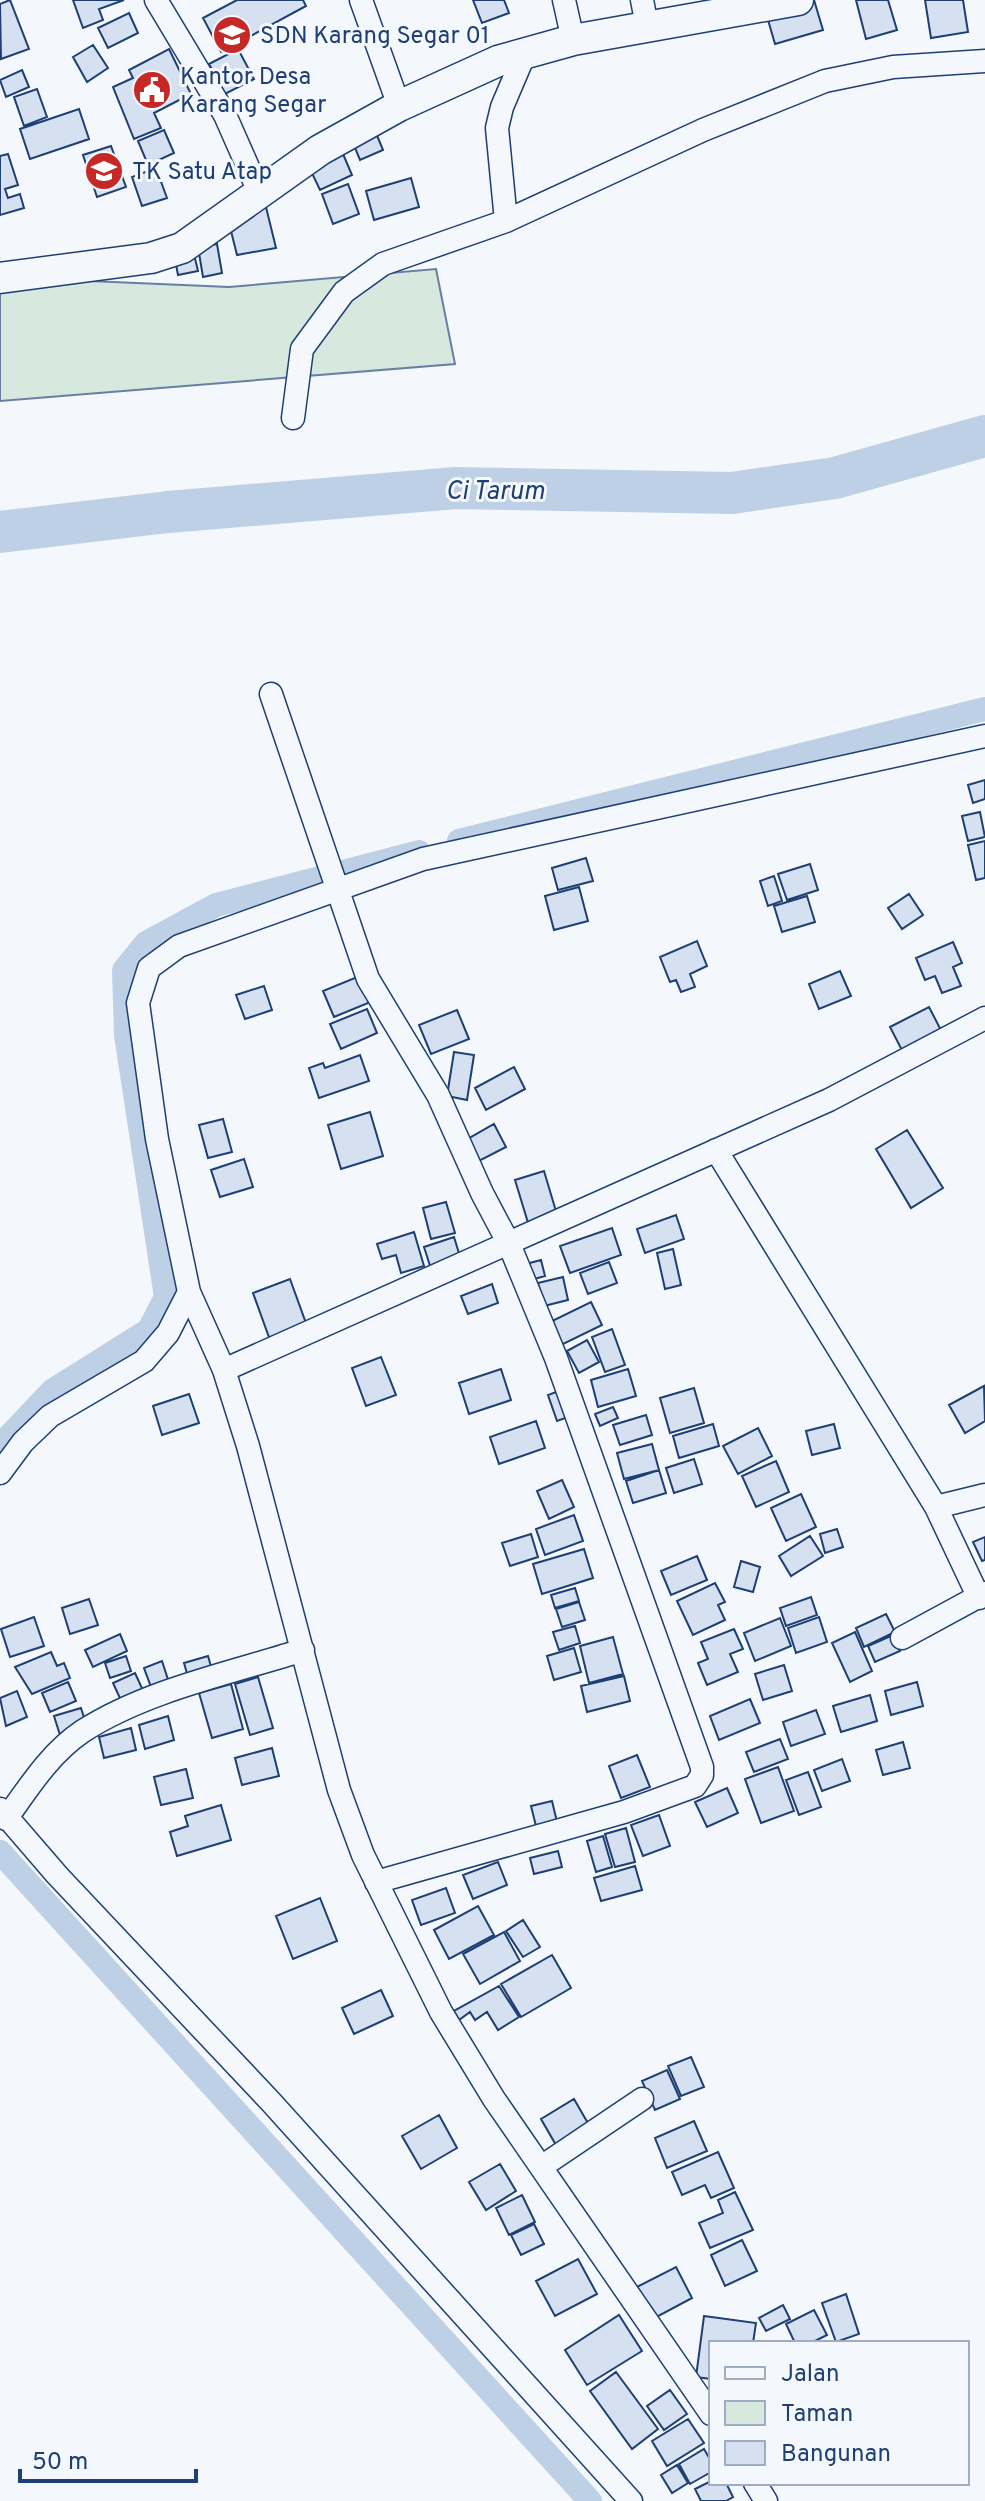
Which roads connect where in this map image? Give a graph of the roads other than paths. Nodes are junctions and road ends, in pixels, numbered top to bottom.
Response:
1 (156, 0) edge
2 (361, 0) edge
3 (564, 0) edge
4 (798, 0) edge
5 (644, 13) edge
6 (573, 40) junction
7 (525, 53) junction
8 (985, 61) edge
9 (399, 106) junction
10 (259, 192) junction
11 (506, 221) junction
12 (0, 278) edge
13 (293, 418) dead end
14 (271, 694) dead end
15 (985, 736) edge
16 (338, 892) junction
17 (985, 1018) edge
18 (716, 1150) junction
19 (509, 1244) junction
20 (189, 1292) junction
21 (224, 1370) junction
22 (0, 1473) edge
23 (985, 1495) edge
24 (936, 1507) junction
25 (982, 1596) edge
26 (902, 1638) dead end
27 (303, 1650) junction
28 (3, 1814) edge
29 (376, 1882) junction
30 (642, 2099) dead end
31 (541, 2167) junction
32 (709, 2411) edge
33 (631, 2501) edge

1 - 10 street
2 - 9 street
3 - 6 street
4 - 5 main road
5 - 6 main road
6 - 7 main road
7 - 9 main road
7 - 11 street
8 - 11 street
9 - 10 main road
10 - 12 main road
11 - 13 street
14 - 16 street
15 - 16 street
16 - 19 street
16 - 20 street
17 - 18 street
18 - 19 street
18 - 24 street
19 - 21 street
19 - 29 street
20 - 21 street
20 - 22 street
21 - 27 street
23 - 24 street
24 - 25 street
25 - 26 street
27 - 28 street
27 - 29 street
28 - 33 street
29 - 31 street
30 - 31 street
31 - 32 street

